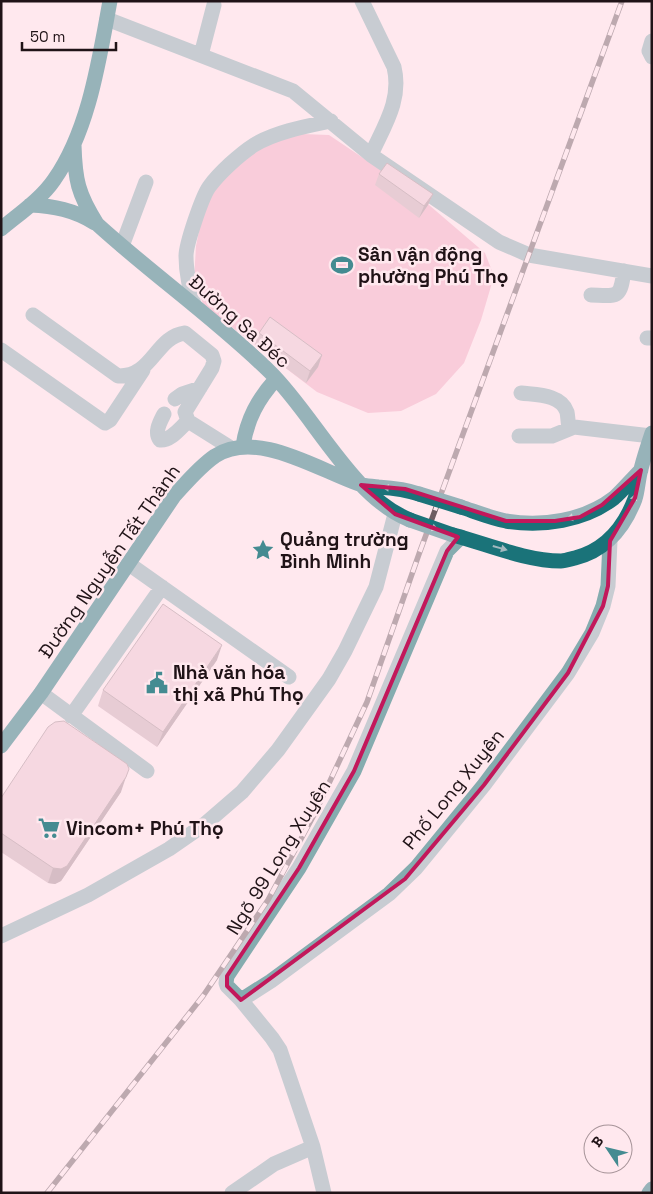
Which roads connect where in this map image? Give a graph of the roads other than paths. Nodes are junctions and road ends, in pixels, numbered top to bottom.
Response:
1 (110, 1) edge
2 (362, 1) edge
3 (214, 5) dead end
4 (107, 19) junction
5 (652, 41) edge
6 (201, 55) junction
7 (652, 57) edge
8 (331, 121) junction
9 (74, 145) junction
10 (371, 155) junction
11 (146, 182) dead end
12 (30, 205) junction
13 (97, 224) junction
14 (1, 229) edge
15 (122, 246) junction
16 (624, 271) junction
17 (652, 276) edge
18 (591, 295) dead end
19 (194, 305) junction
20 (33, 315) dead end
21 (1, 350) edge
22 (146, 366) junction
23 (276, 379) junction
24 (200, 388) junction
25 (521, 393) dead end
26 (175, 399) dead end
27 (164, 414) dead end
28 (188, 421) junction
29 (568, 428) junction
30 (651, 434) edge
31 (519, 436) dead end
32 (237, 447) junction
33 (641, 470) junction
34 (361, 485) junction
35 (395, 514) junction
36 (457, 536) junction
37 (610, 541) junction
38 (129, 564) junction
39 (162, 587) junction
40 (289, 677) dead end
41 (41, 693) junction
42 (71, 716) junction
43 (1, 746) edge
44 (146, 771) dead end
45 (1, 936) edge
46 (242, 1000) junction
47 (313, 1147) junction
48 (652, 1189) edge
49 (232, 1193) edge
50 (324, 1193) edge
51 (649, 1193) edge

1 - 4 main road
2 - 10 street
3 - 6 street
4 - 6 street
4 - 9 main road
5 - 7 street
6 - 8 street
8 - 10 street
8 - 19 street
9 - 12 main road
9 - 13 main road, Đường Sa Đéc
10 - 16 street
11 - 15 street
12 - 13 main road, Đường Sa Đéc
12 - 14 main road
13 - 15 main road, Đường Sa Đéc
15 - 19 main road, Đường Sa Đéc
16 - 17 street
16 - 18 street
19 - 23 main road, Đường Sa Đéc
20 - 22 street
21 - 22 street
22 - 24 street
23 - 32 main road
23 - 34 main road, Đường Sa Đéc
24 - 26 street
24 - 28 street
25 - 29 street
27 - 28 street
28 - 32 street
29 - 30 street
29 - 31 street
30 - 33 main road
32 - 34 main road
32 - 38 main road, Đường Nguyễn Tất Thành
33 -> 34 main road, bridge
37 -> 33 main road
34 - 35 main road
35 -> 36 main road, bridge
35 - 45 street
36 -> 37 main road
36 - 46 street, Ngõ 99 Long Xuyên
37 - 46 street, Phố Long Xuyên
38 - 39 street
38 - 41 main road, Đường Nguyễn Tất Thành
39 - 40 street
39 - 42 street
41 - 42 street
41 - 43 main road, Đường Nguyễn Tất Thành
42 - 44 street
46 - 47 street, Ngõ 99 Long Xuyên
47 - 49 street
47 - 50 street, Ngõ 99 Long Xuyên
48 - 51 main road

